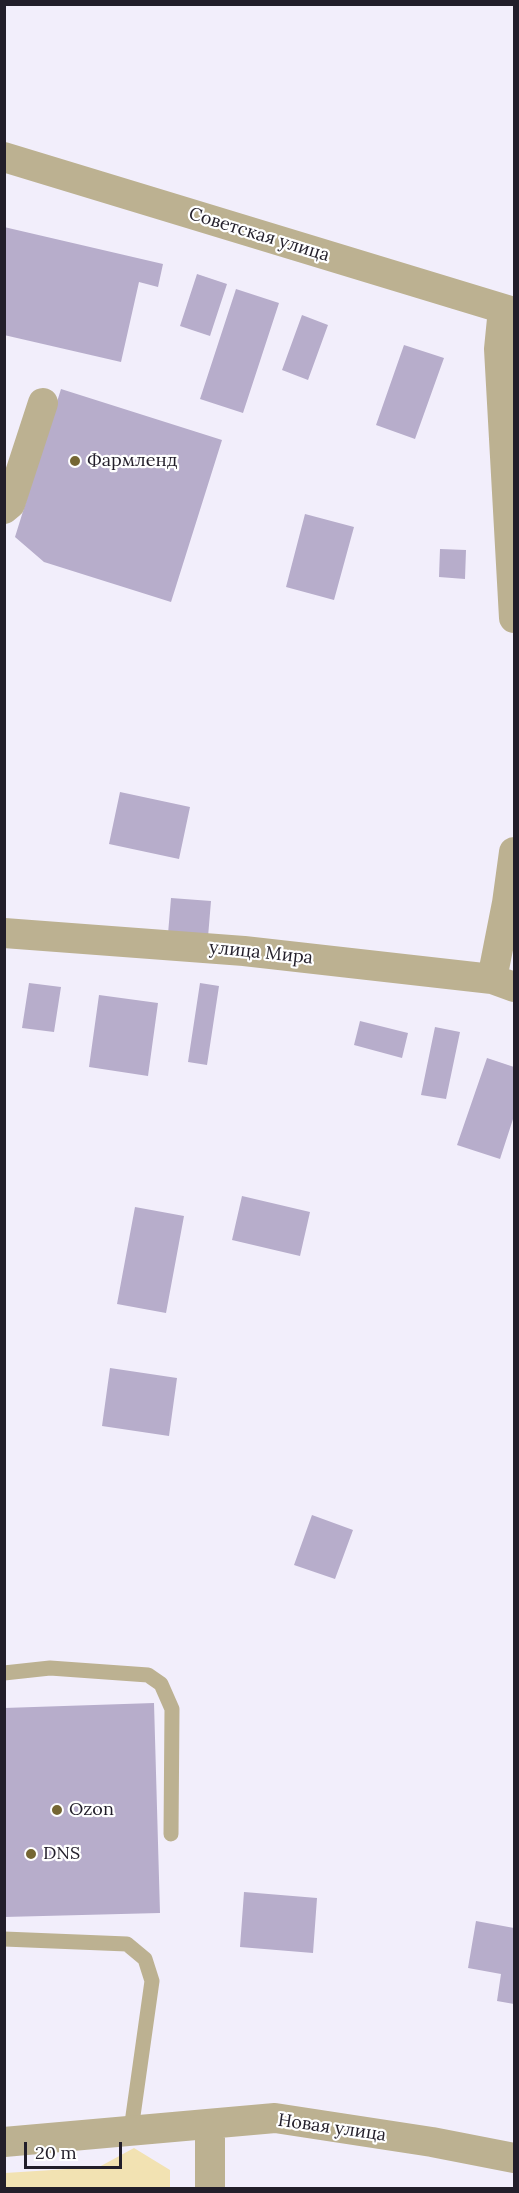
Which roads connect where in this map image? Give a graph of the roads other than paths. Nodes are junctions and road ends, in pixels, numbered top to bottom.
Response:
1 (4, 157) edge
2 (509, 310) edge
3 (43, 403) dead end
4 (4, 510) edge
5 (514, 618) edge
6 (514, 852) edge
7 (4, 933) edge
8 (503, 983) edge
9 (4, 1673) edge
10 (171, 1834) dead end
11 (4, 1939) edge
12 (210, 2124) junction
13 (130, 2130) junction
14 (4, 2142) edge
15 (514, 2158) edge
16 (210, 2188) edge

1 - 2 street, Советская улица
2 - 5 street
3 - 4 street
6 - 8 street
7 - 8 street, улица Мира
9 - 10 lane
11 - 13 lane
12 - 13 street, Новая улица
12 - 15 street, Новая улица
12 - 16 street
13 - 14 street, Новая улица

